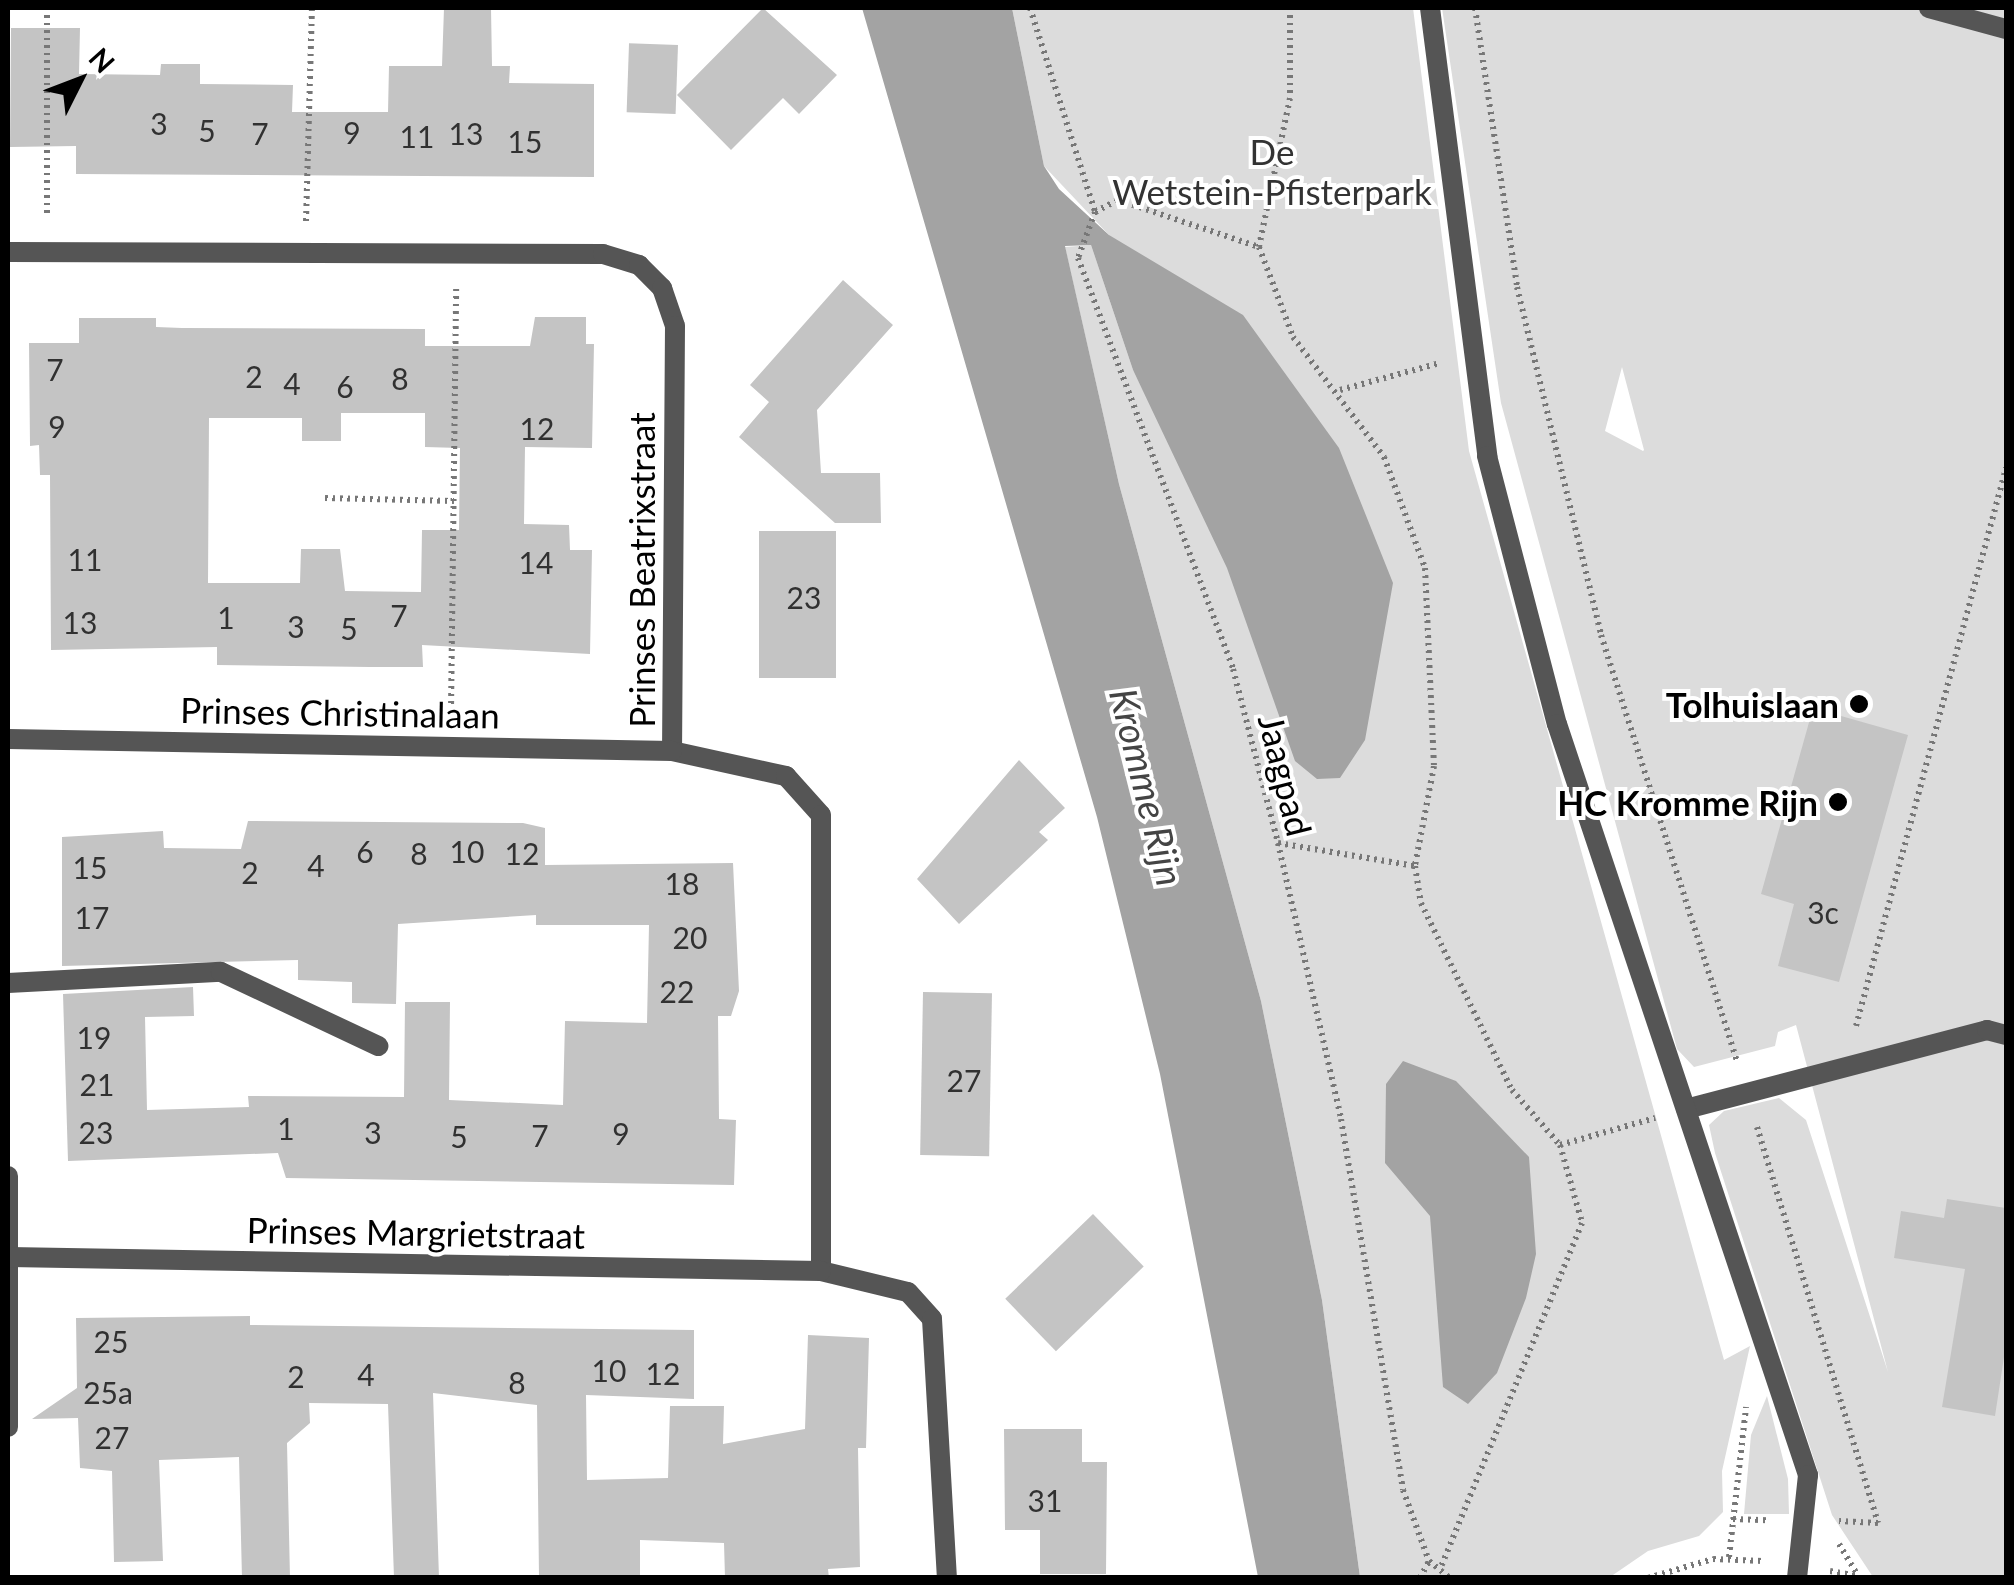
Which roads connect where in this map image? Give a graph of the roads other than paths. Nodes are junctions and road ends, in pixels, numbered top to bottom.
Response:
1 (1430, 8) edge
2 (1929, 8) edge
3 (2006, 29) edge
4 (8, 252) edge
5 (8, 738) edge
6 (672, 751) junction
7 (8, 983) edge
8 (2006, 1035) edge
9 (378, 1046) dead end
10 (1686, 1109) junction
11 (8, 1176) edge
12 (9, 1257) edge
13 (821, 1272) junction
14 (8, 1427) edge
15 (947, 1578) edge
16 (1798, 1578) edge

1 - 10 street
2 - 3 street
4 - 6 street, Prinses Beatrixstraat
5 - 6 street, Prinses Christinalaan
6 - 13 street, Prinses Beatrixstraat
7 - 9 street
8 - 10 street
10 - 16 street
11 - 12 street
12 - 13 street, Prinses Margrietstraat
12 - 14 street
13 - 15 street

